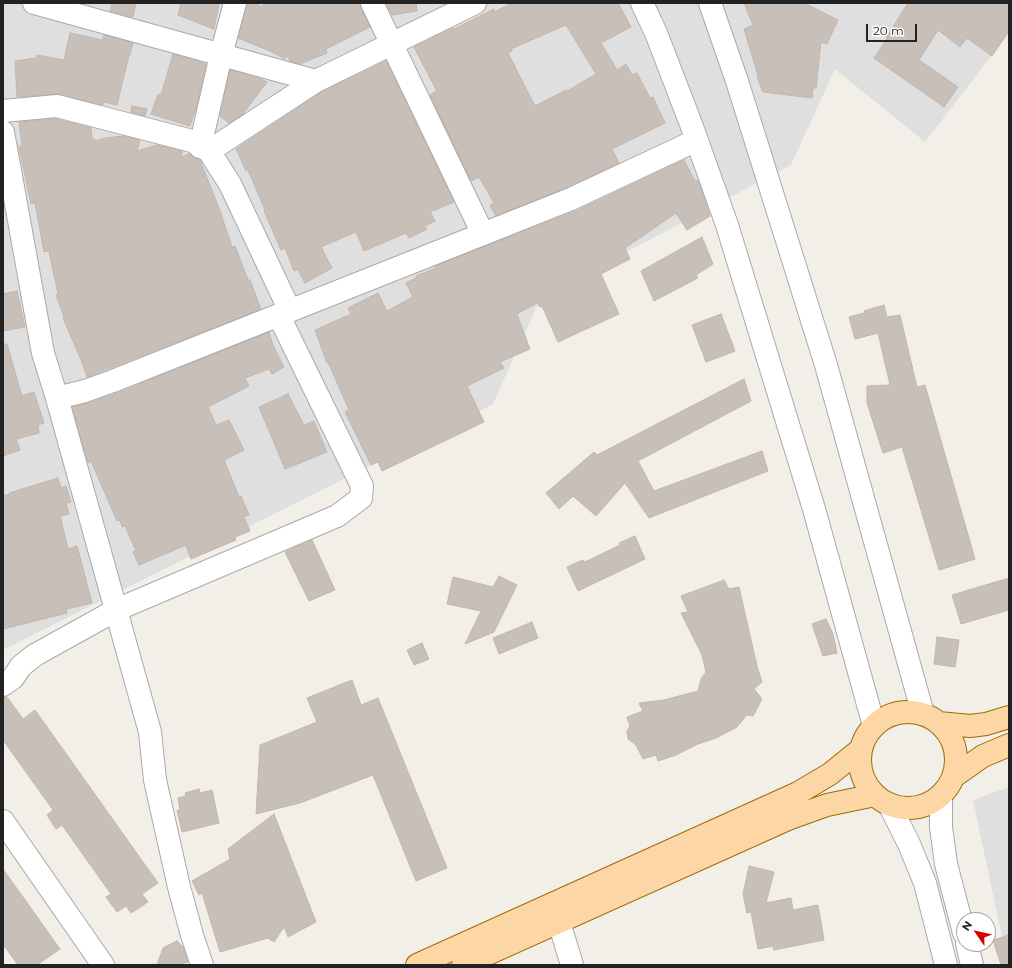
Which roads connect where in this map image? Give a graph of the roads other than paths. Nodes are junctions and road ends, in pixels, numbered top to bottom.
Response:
1 (34, 3) edge
2 (235, 3) edge
3 (372, 3) edge
4 (475, 3) edge
5 (642, 3) edge
6 (710, 3) edge
7 (392, 43) junction
8 (221, 55) junction
9 (316, 81) junction
10 (3, 111) edge
11 (3, 132) edge
12 (697, 140) junction
13 (205, 149) junction
14 (483, 234) junction
15 (285, 313) junction
16 (58, 398) junction
17 (116, 610) junction
18 (3, 686) edge
19 (1009, 717) edge
20 (931, 718) junction
21 (874, 726) junction
22 (1009, 745) edge
23 (861, 749) junction
24 (953, 777) junction
25 (941, 795) junction
26 (882, 799) junction
27 (3, 821) edge
28 (959, 912) edge
29 (559, 922) junction
30 (969, 952) edge
31 (103, 965) edge
32 (202, 965) edge
33 (416, 965) edge
34 (463, 965) edge
35 (572, 965) edge
36 (946, 965) edge
37 (972, 965) edge

1 - 8 street
2 - 8 street
3 - 7 street
4 - 7 street
5 - 12 street
6 - 20 street
7 - 9 street
7 - 14 street
8 - 9 street
8 - 13 street
9 - 13 street
10 - 13 street
11 - 16 street
12 - 14 street
12 - 21 street
13 - 15 street
14 - 15 street
15 - 16 street
15 - 17 street
16 - 17 street
17 - 18 street
17 - 32 street
19 - 20 main road
20 - 21 main road
20 - 24 main road
21 - 23 main road
22 - 24 main road
23 - 26 main road
23 - 33 main road
24 - 25 main road
25 - 26 main road
25 - 28 street
26 - 29 main road
26 - 36 street
27 - 31 street
29 - 34 main road
29 - 35 street
30 - 37 street

